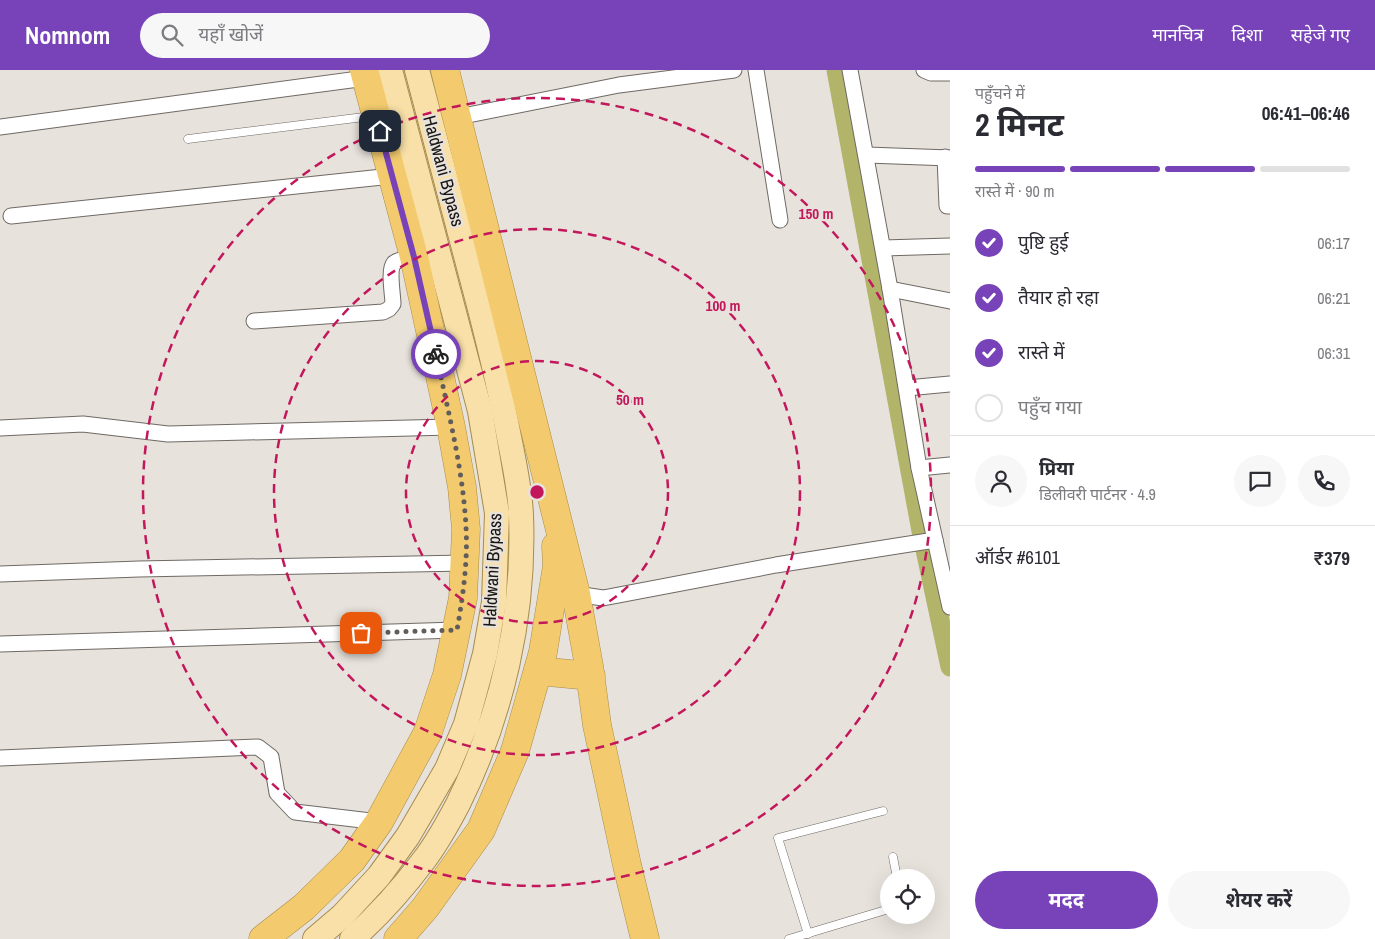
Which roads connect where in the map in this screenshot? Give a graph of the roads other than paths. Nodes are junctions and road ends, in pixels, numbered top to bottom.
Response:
1 (417, 70) edge
2 (446, 70) edge
3 (734, 70) edge
4 (756, 70) edge
5 (850, 70) edge
6 (924, 70) edge
7 (373, 73) edge
8 (950, 73) edge
9 (376, 116) junction
10 (458, 117) junction
11 (0, 127) edge
12 (188, 139) dead end
13 (867, 156) junction
14 (948, 158) edge
15 (392, 176) junction
16 (950, 206) edge
17 (11, 216) dead end
18 (780, 220) dead end
19 (950, 246) edge
20 (883, 248) junction
21 (414, 257) junction
22 (890, 289) junction
23 (950, 301) edge
24 (254, 321) dead end
25 (950, 384) edge
26 (907, 388) junction
27 (451, 426) junction
28 (0, 428) edge
29 (950, 465) edge
30 (919, 468) junction
31 (555, 510) junction
32 (934, 544) edge
33 (465, 563) junction
34 (0, 574) edge
35 (576, 594) junction
36 (950, 607) edge
37 (457, 630) junction
38 (0, 644) edge
39 (538, 671) junction
40 (591, 676) junction
41 (0, 758) edge
42 (883, 811) dead end
43 (379, 822) junction
44 (893, 857) dead end
45 (895, 869) edge
46 (880, 912) edge
47 (808, 934) junction
48 (263, 939) edge
49 (315, 939) edge
50 (352, 939) edge
51 (398, 939) edge
52 (645, 939) edge
53 (789, 939) edge

1 - 50 main road, Haldwani Bypass
2 - 10 highway
3 - 10 street
4 - 18 street
5 - 13 street
6 - 8 street
7 - 9 highway
7 - 11 street
7 - 49 main road, Haldwani Bypass
9 - 12 lane
9 - 15 highway
10 - 31 highway
13 - 14 street
13 - 20 street
14 - 16 street
15 - 17 street
15 - 21 highway
19 - 20 street
20 - 22 street
21 - 24 street
21 - 27 highway
22 - 23 street
22 - 26 street
25 - 26 street
26 - 30 street
27 - 28 street
27 - 33 highway
29 - 30 street
30 - 32 street
31 - 35 highway
31 - 39 highway
32 - 35 street
32 - 36 street
33 - 34 street
33 - 37 highway
35 - 40 highway
37 - 38 street
37 - 43 highway
39 - 40 highway
39 - 51 highway
40 - 52 highway
41 - 43 street
42 - 47 lane
43 - 48 highway
44 - 45 lane
46 - 47 lane
47 - 53 lane

